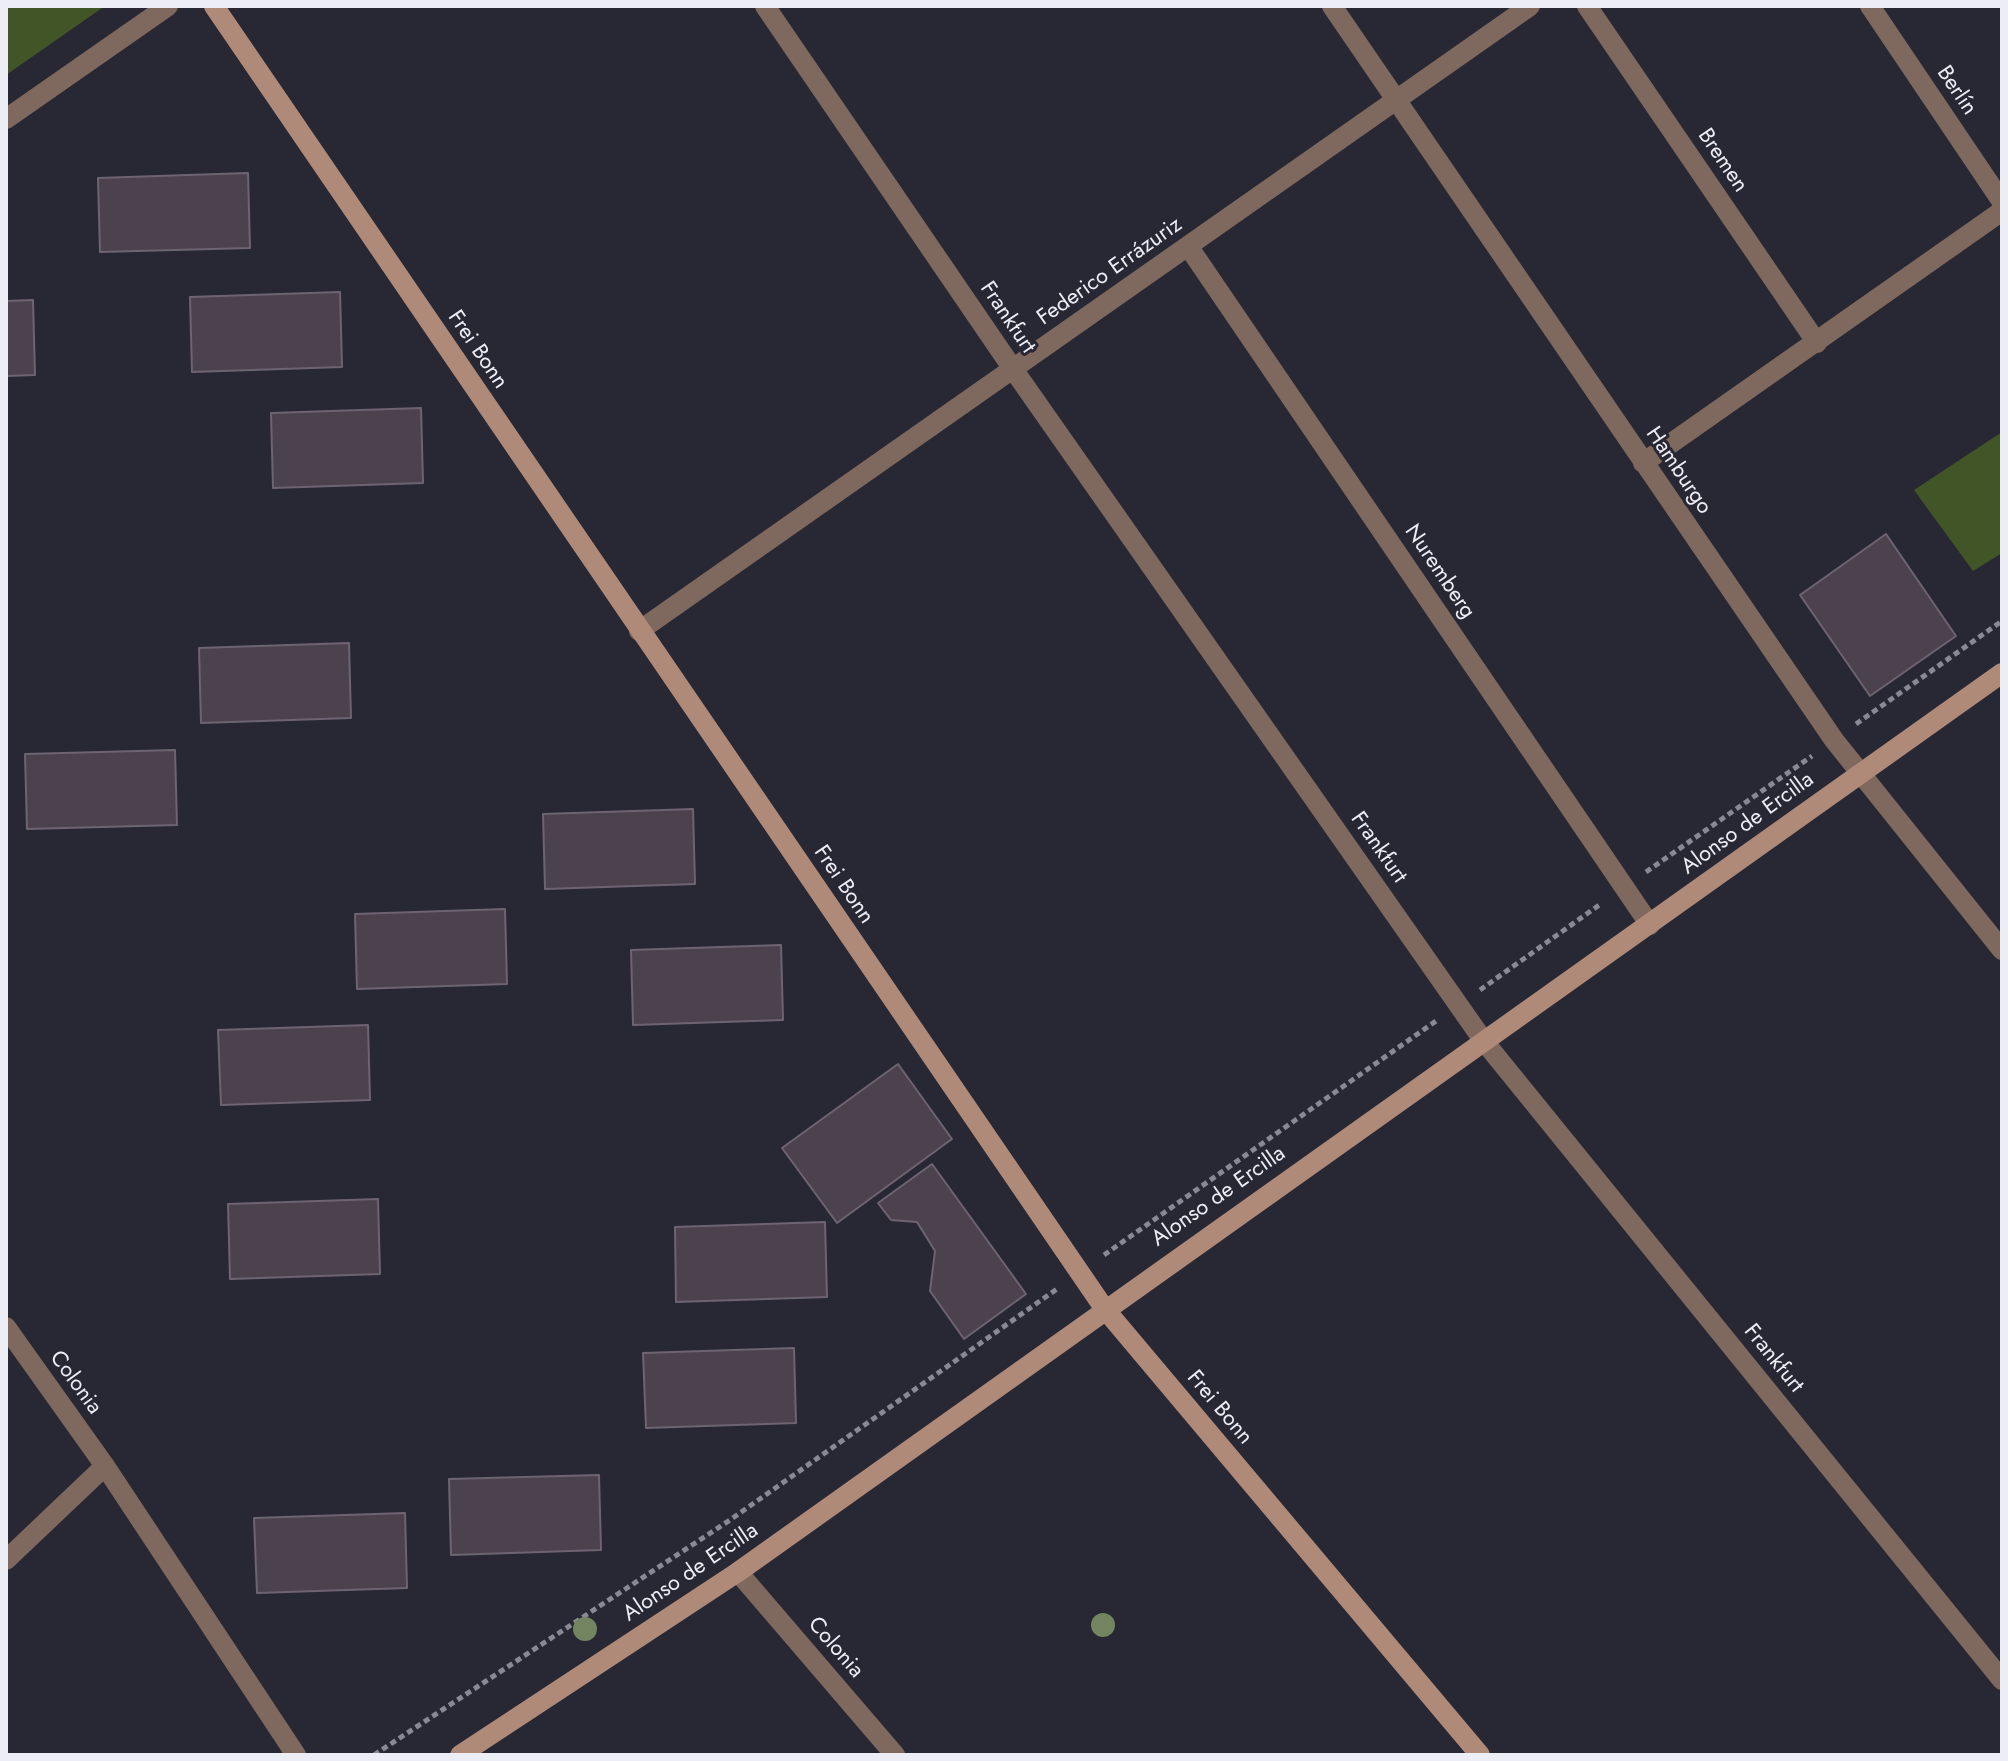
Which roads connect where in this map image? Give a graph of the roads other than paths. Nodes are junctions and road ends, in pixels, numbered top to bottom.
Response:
1 (168, 6) edge
2 (214, 6) edge
3 (765, 6) edge
4 (1332, 6) edge
5 (1530, 6) edge
6 (1587, 6) edge
7 (1870, 6) edge
8 (1396, 100) junction
9 (6, 119) edge
10 (2002, 202) edge
11 (2002, 211) edge
12 (1188, 246) junction
13 (1817, 343) junction
14 (1013, 369) junction
15 (1643, 463) junction
16 (639, 631) junction
17 (2002, 673) edge
18 (1859, 774) junction
19 (1650, 925) junction
20 (2002, 950) edge
21 (1483, 1040) junction
22 (1104, 1308) junction
23 (6, 1327) edge
24 (105, 1466) junction
25 (6, 1560) edge
26 (738, 1572) junction
27 (2002, 1680) edge
28 (296, 1755) edge
29 (460, 1755) edge
30 (895, 1755) edge
31 (1480, 1755) edge

1 - 9 street
2 - 16 main road, Frei Bonn
3 - 14 street, Frankfurt
4 - 8 street, Hamburgo
5 - 8 street, Federico Errázuriz
6 - 13 street, Bremen
7 - 10 street, Berlín
8 - 12 street, Federico Errázuriz
8 - 15 street, Hamburgo
11 - 13 street
12 - 14 street, Federico Errázuriz
12 - 19 street, Nuremberg
13 - 15 street
14 - 16 street, Federico Errázuriz
14 - 21 street, Frankfurt
15 - 18 street, Hamburgo
16 - 22 main road, Frei Bonn
17 - 18 main road, Alonso de Ercilla
18 - 19 main road, Alonso de Ercilla
18 - 20 street, Hamburgo
19 - 21 main road, Alonso de Ercilla
21 - 22 main road, Alonso de Ercilla
21 - 27 street, Frankfurt
22 - 26 main road, Alonso de Ercilla
22 - 31 main road, Frei Bonn
23 - 24 street, Colonia
24 - 25 street
24 - 28 street, Colonia
26 - 29 main road, Alonso de Ercilla
26 - 30 street, Colonia

